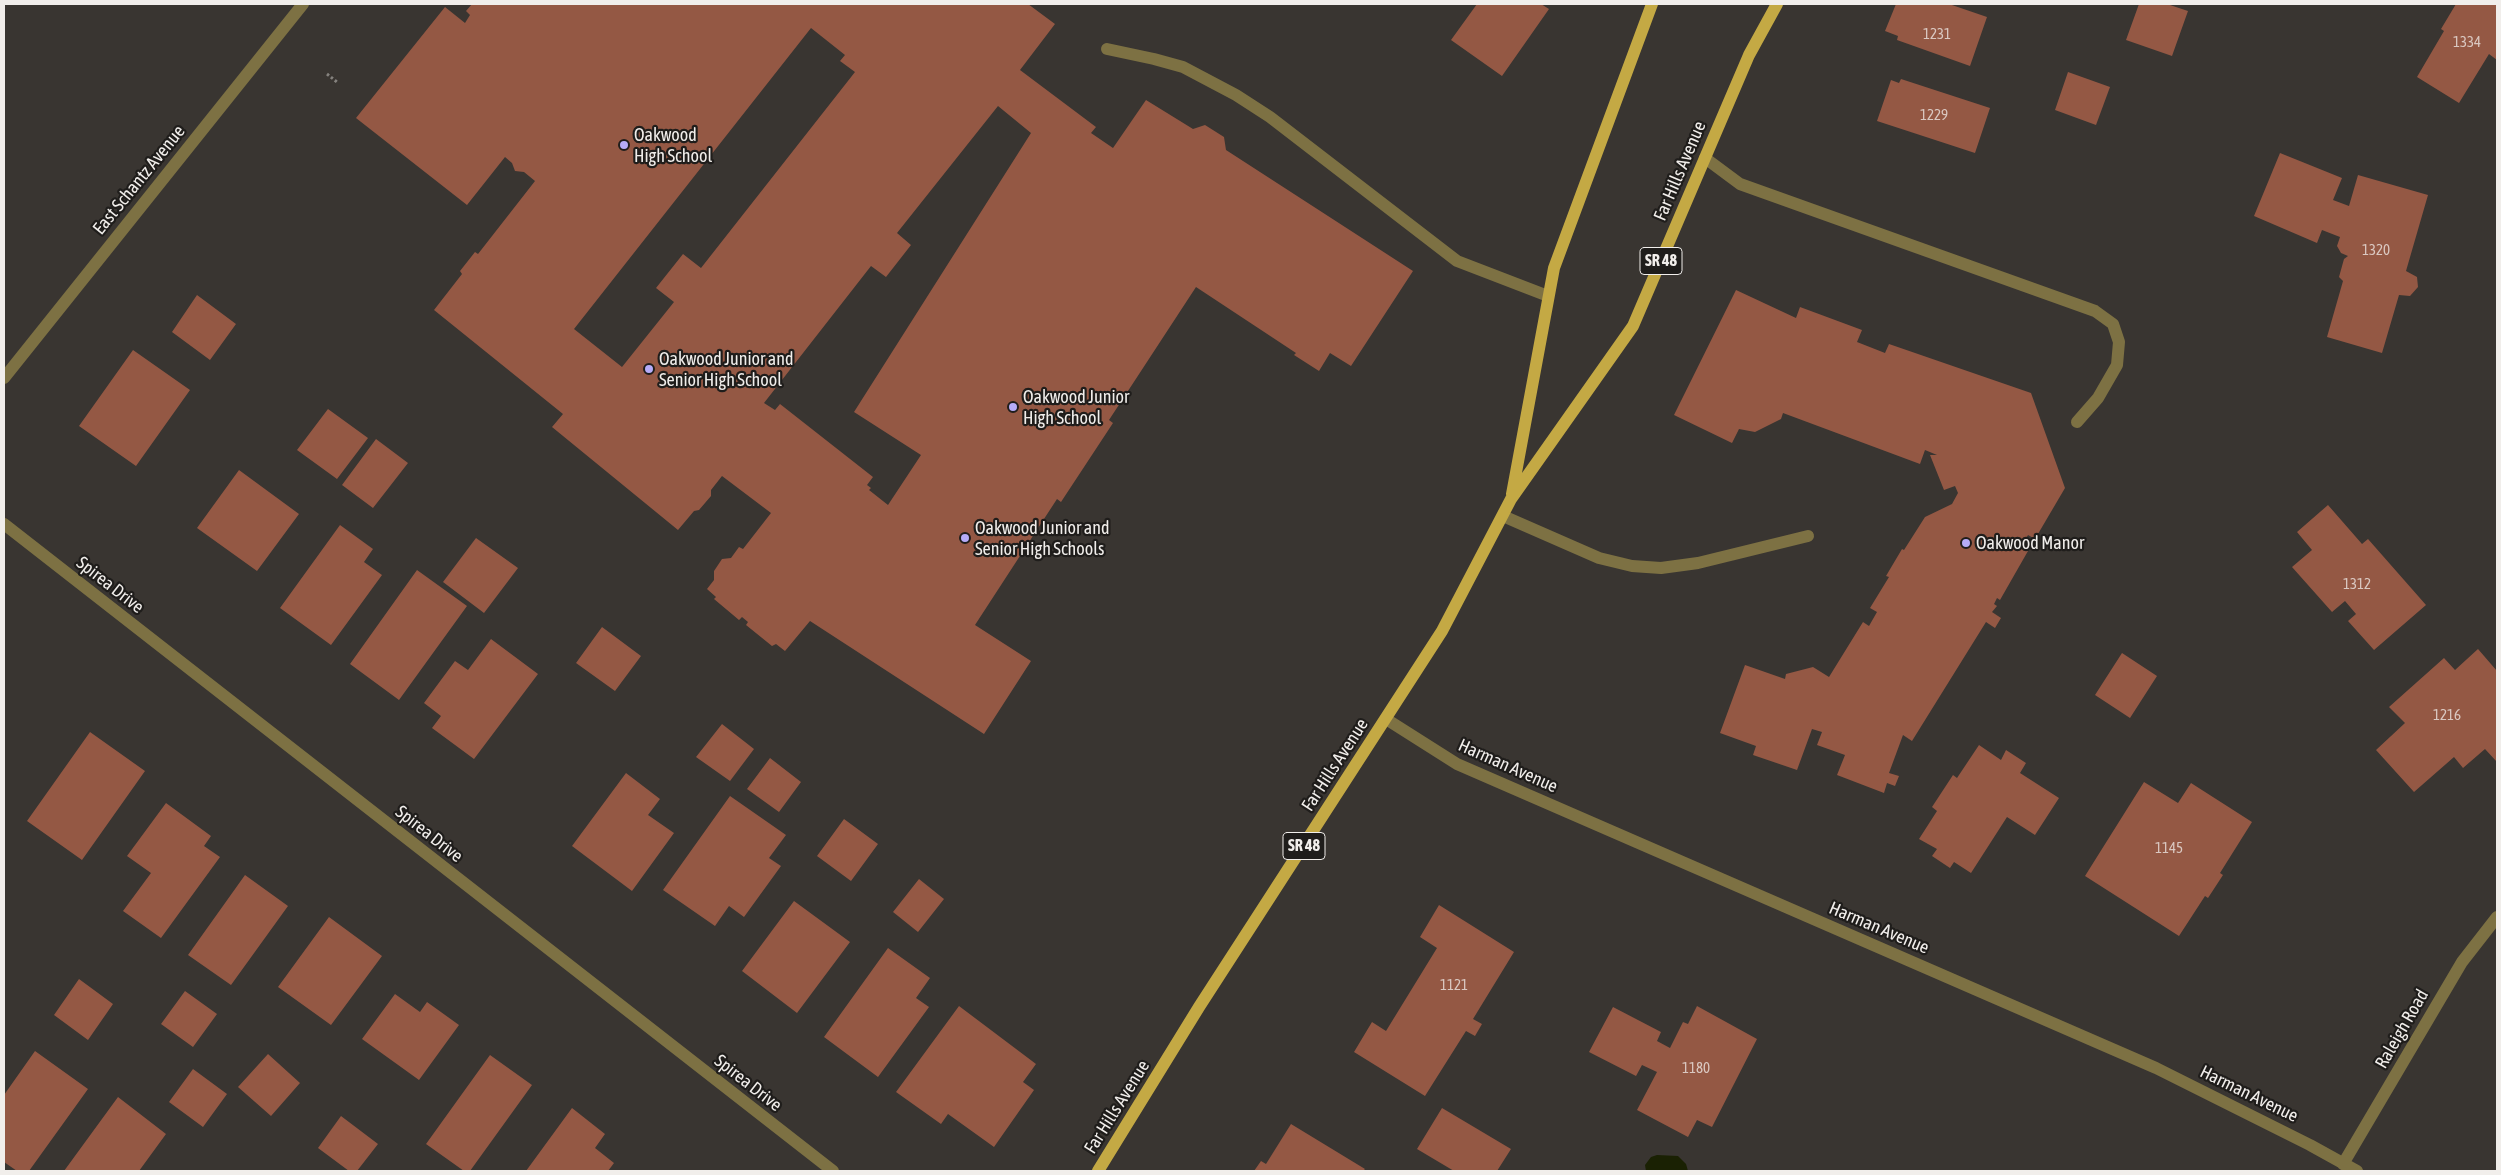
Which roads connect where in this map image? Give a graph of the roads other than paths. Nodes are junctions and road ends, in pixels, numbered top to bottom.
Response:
1 (303, 4) edge
2 (1652, 4) edge
3 (1777, 4) edge
4 (1106, 49) dead end
5 (1705, 158) junction
6 (1548, 296) junction
7 (4, 378) edge
8 (2077, 422) dead end
9 (1511, 499) junction
10 (1504, 516) junction
11 (4, 524) edge
12 (1808, 536) dead end
13 (1386, 719) junction
14 (2497, 917) edge
15 (2344, 1164) junction
16 (833, 1171) edge
17 (1098, 1171) edge
18 (2357, 1171) edge

1 - 7 street, East Schantz Avenue
2 - 6 main road, Far Hills Avenue / SR 48
3 - 5 main road, Far Hills Avenue / SR 48
4 - 6 street
5 - 8 street
5 - 9 main road, Far Hills Avenue / SR 48
6 - 9 main road, Far Hills Avenue / SR 48
9 - 10 main road, Far Hills Avenue / SR 48
10 - 12 street
10 - 13 main road, Far Hills Avenue / SR 48
11 - 16 street, Spirea Drive
13 - 15 street, Harman Avenue
13 - 17 main road, Far Hills Avenue / SR 48
14 - 15 street, Raleigh Road
15 - 18 street, Harman Avenue

